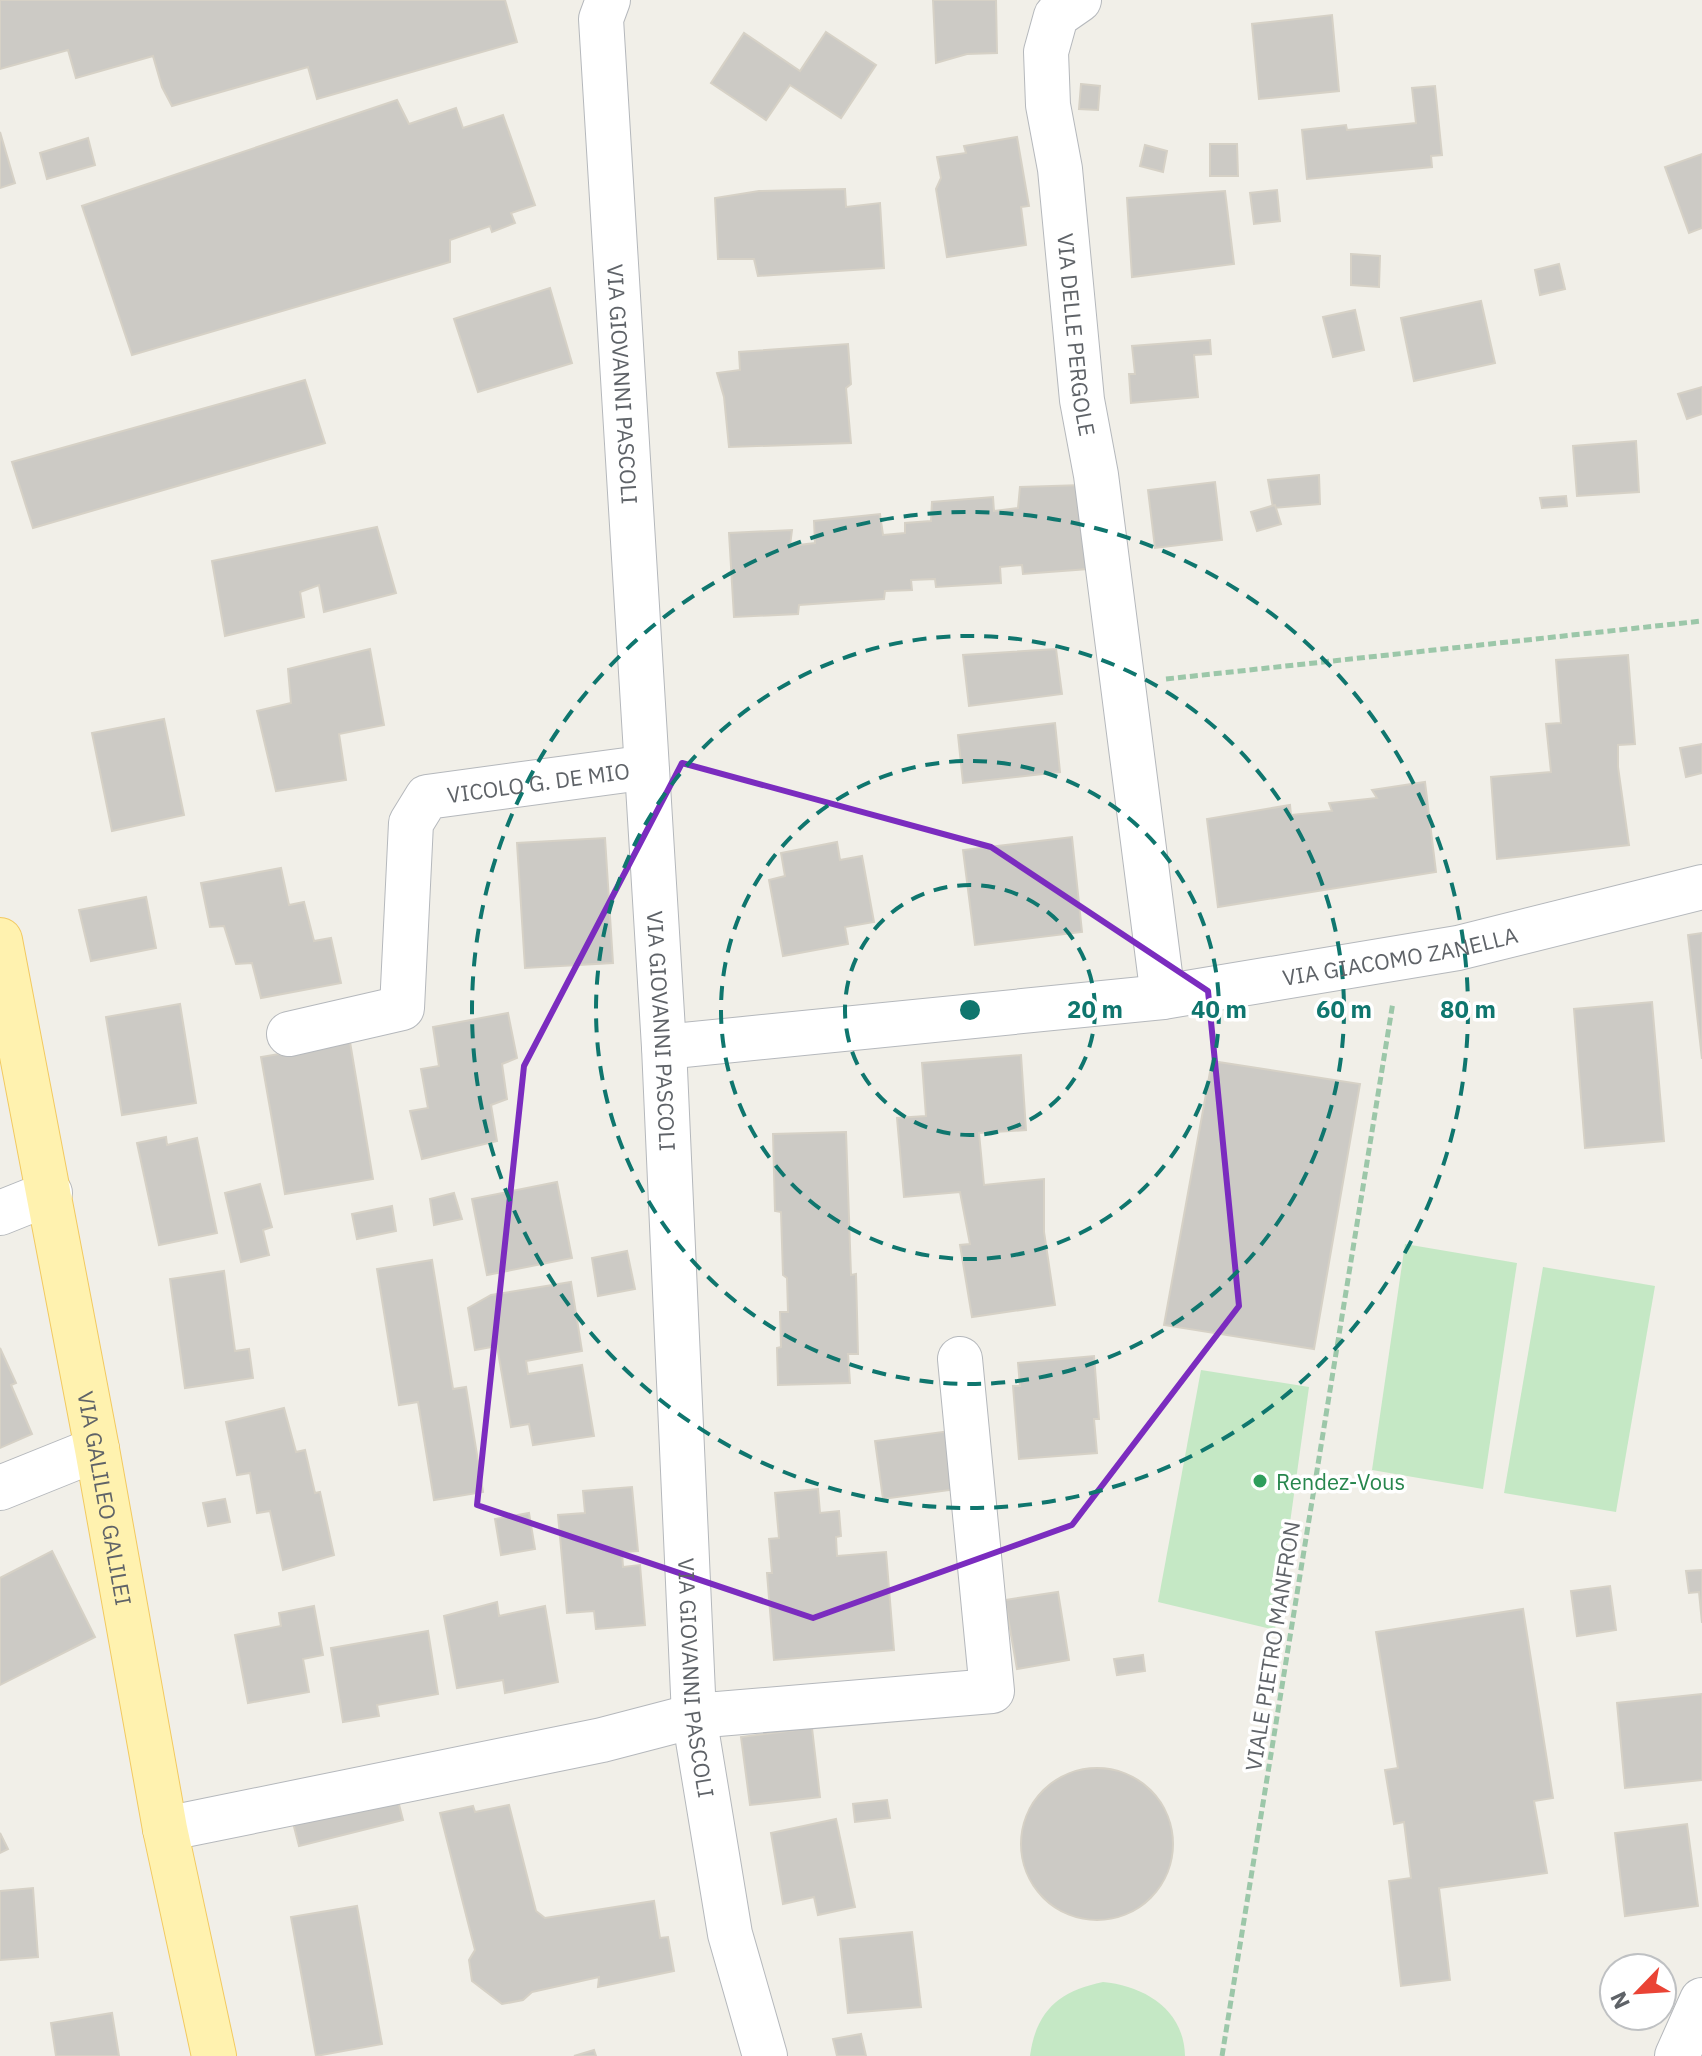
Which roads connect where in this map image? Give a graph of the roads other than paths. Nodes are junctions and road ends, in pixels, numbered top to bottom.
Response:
1 (608, 0) edge
2 (1079, 0) edge
3 (647, 772) junction
4 (1702, 887) edge
5 (0, 940) edge
6 (1163, 997) junction
7 (289, 1034) dead end
8 (664, 1047) junction
9 (50, 1193) junction
10 (0, 1213) edge
11 (960, 1359) dead end
12 (97, 1449) junction
13 (0, 1488) edge
14 (694, 1716) junction
15 (165, 1829) junction
16 (1702, 2000) edge
17 (214, 2056) edge
18 (765, 2056) edge
19 (1677, 2056) edge

1 - 3 street, VIA GIOVANNI PASCOLI
2 - 6 street, VIA DELLE PERGOLE
3 - 7 street, VICOLO G. DE MIO
3 - 8 street, VIA GIOVANNI PASCOLI
4 - 6 street, VIA GIACOMO ZANELLA
5 - 9 main road, VIA GALILEO GALILEI
6 - 8 street, VIA GIACOMO ZANELLA
8 - 14 street, VIA GIOVANNI PASCOLI
9 - 10 street
9 - 12 main road, VIA GALILEO GALILEI
11 - 14 street
12 - 13 street
12 - 15 main road, VIA GALILEO GALILEI
14 - 15 street
14 - 18 street, VIA GIOVANNI PASCOLI
15 - 17 main road, VIA GALILEO GALILEI
16 - 19 street

